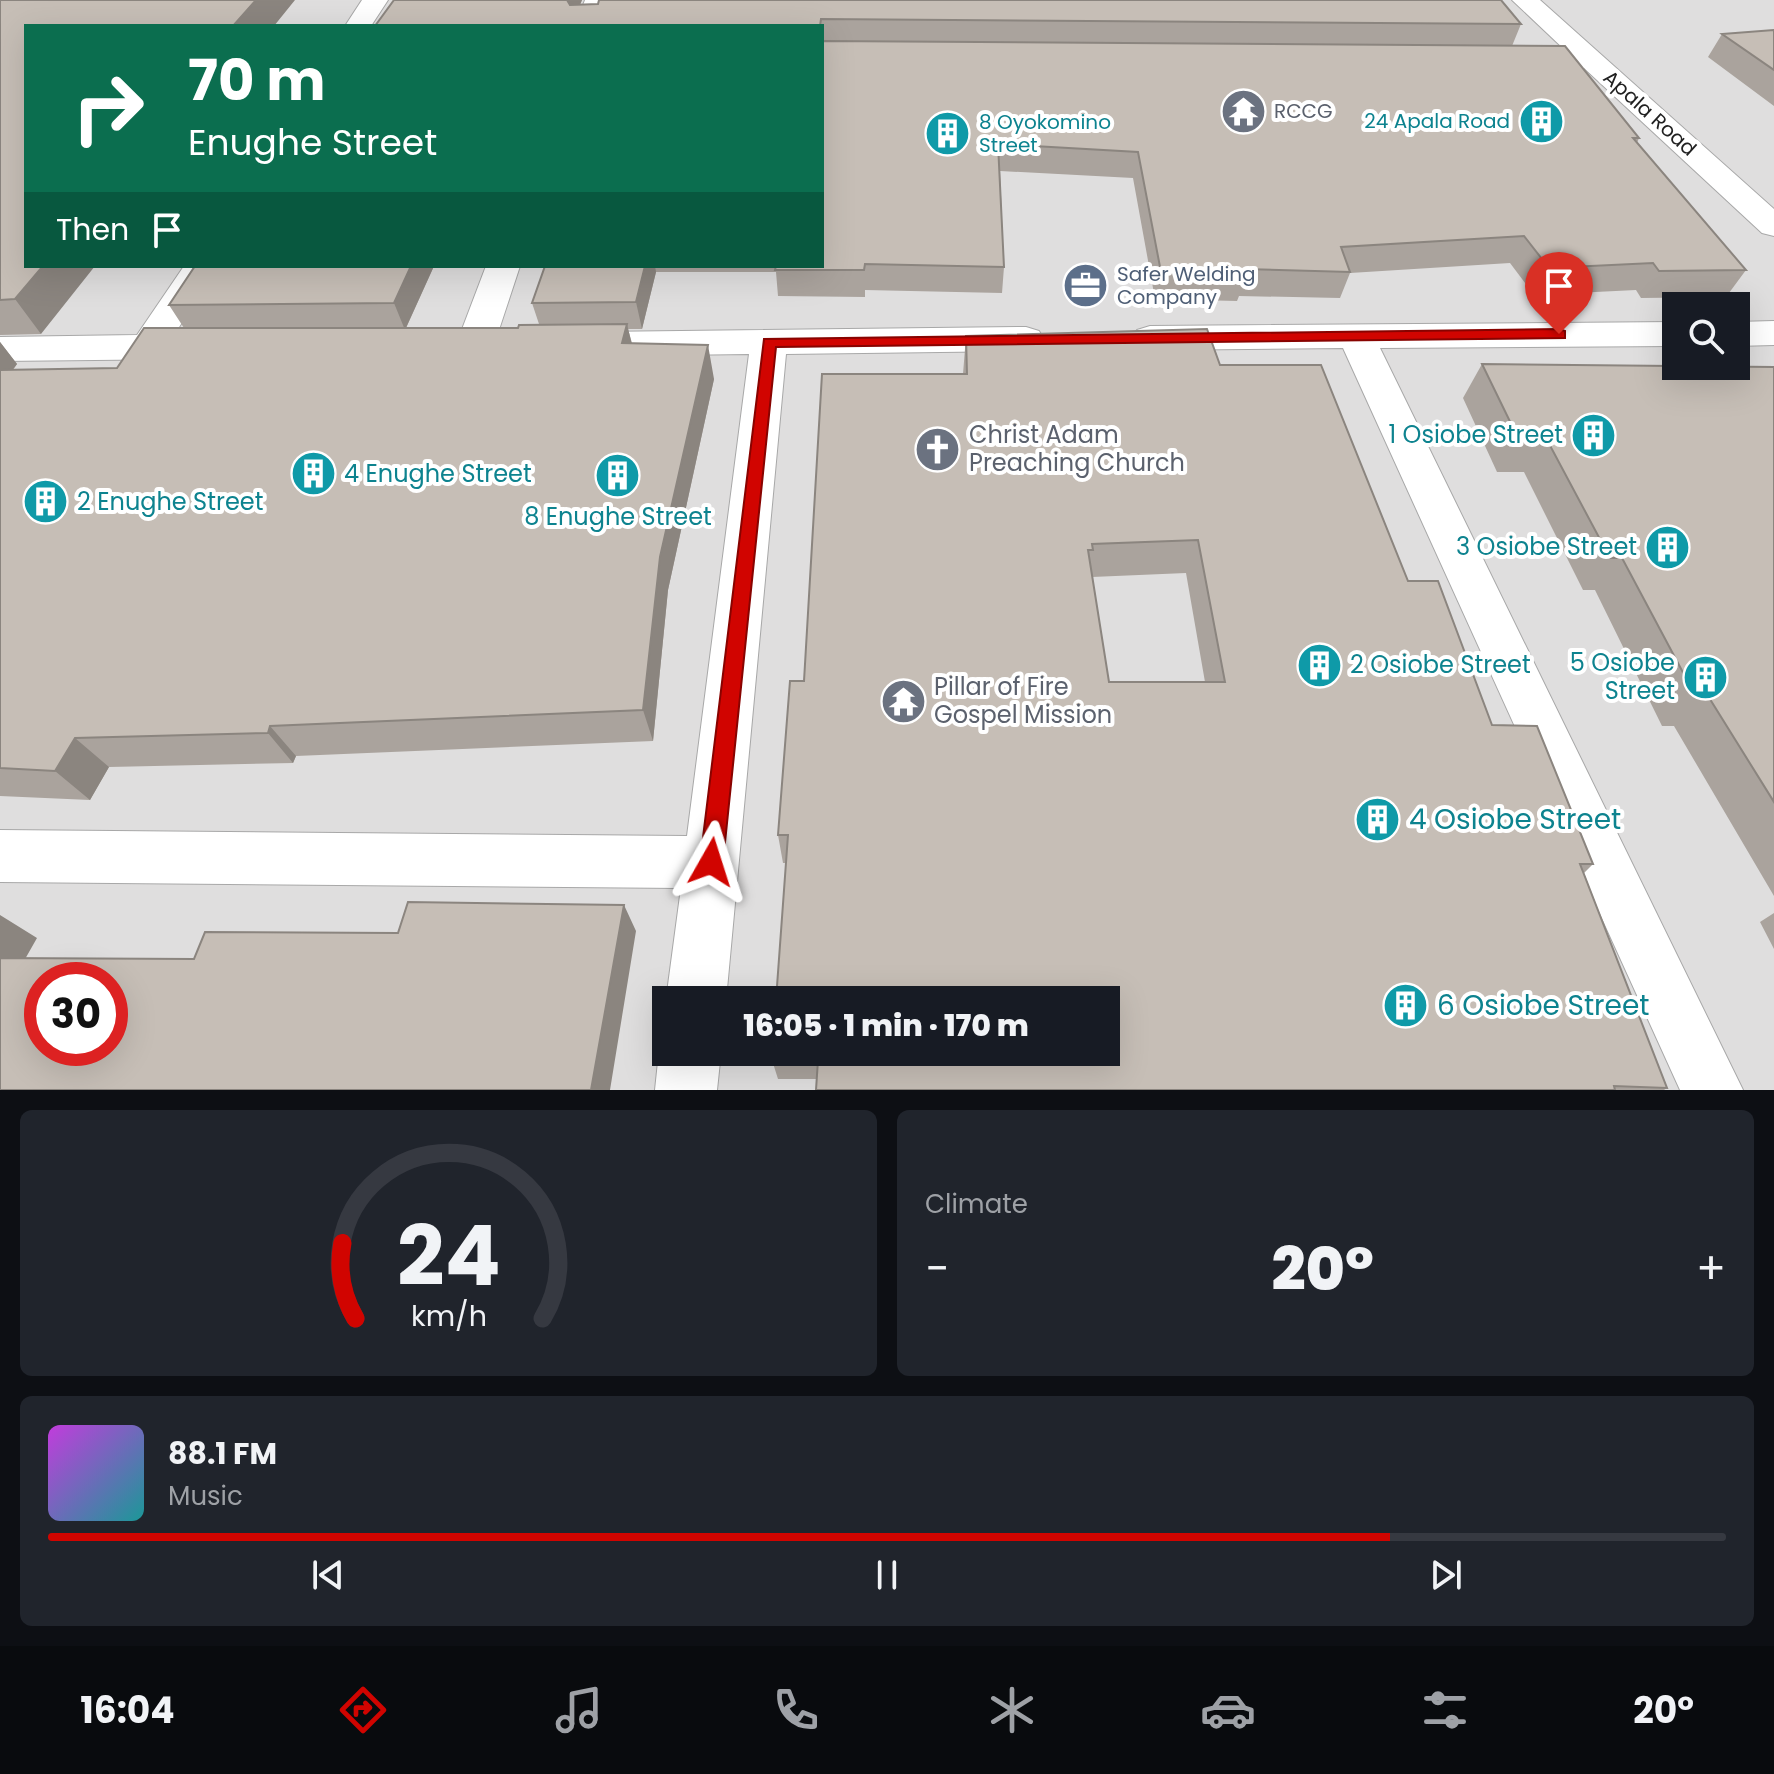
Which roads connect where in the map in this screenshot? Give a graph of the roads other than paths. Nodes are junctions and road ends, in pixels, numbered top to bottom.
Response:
1 (375, 0) edge
2 (598, 0) edge
3 (1525, 0) edge
4 (359, 24) edge
5 (589, 24) edge
6 (1497, 59) edge
7 (1591, 60) junction
8 (1770, 218) edge
9 (200, 268) edge
10 (502, 268) edge
11 (1774, 333) edge
12 (1662, 334) edge
13 (1750, 334) edge
14 (1355, 335) junction
15 (1118, 338) edge
16 (1054, 339) edge
17 (769, 342) junction
18 (568, 344) edge
19 (475, 345) edge
20 (148, 347) junction
21 (226, 347) edge
22 (0, 349) edge
23 (0, 856) edge
24 (711, 862) junction
25 (698, 986) edge
26 (689, 1066) edge
27 (686, 1090) edge
28 (1712, 1090) edge

1 - 4 street
2 - 5 street
3 - 7 street, Apala Road
6 - 7 street
7 - 8 street, Apala Road
9 - 20 street
10 - 19 street
11 - 13 street
12 - 14 street
14 - 15 street
14 - 28 street
16 - 17 street
17 - 18 street
17 - 24 street
20 - 21 street
20 - 22 street
23 - 24 street
24 - 25 street
26 - 27 street

